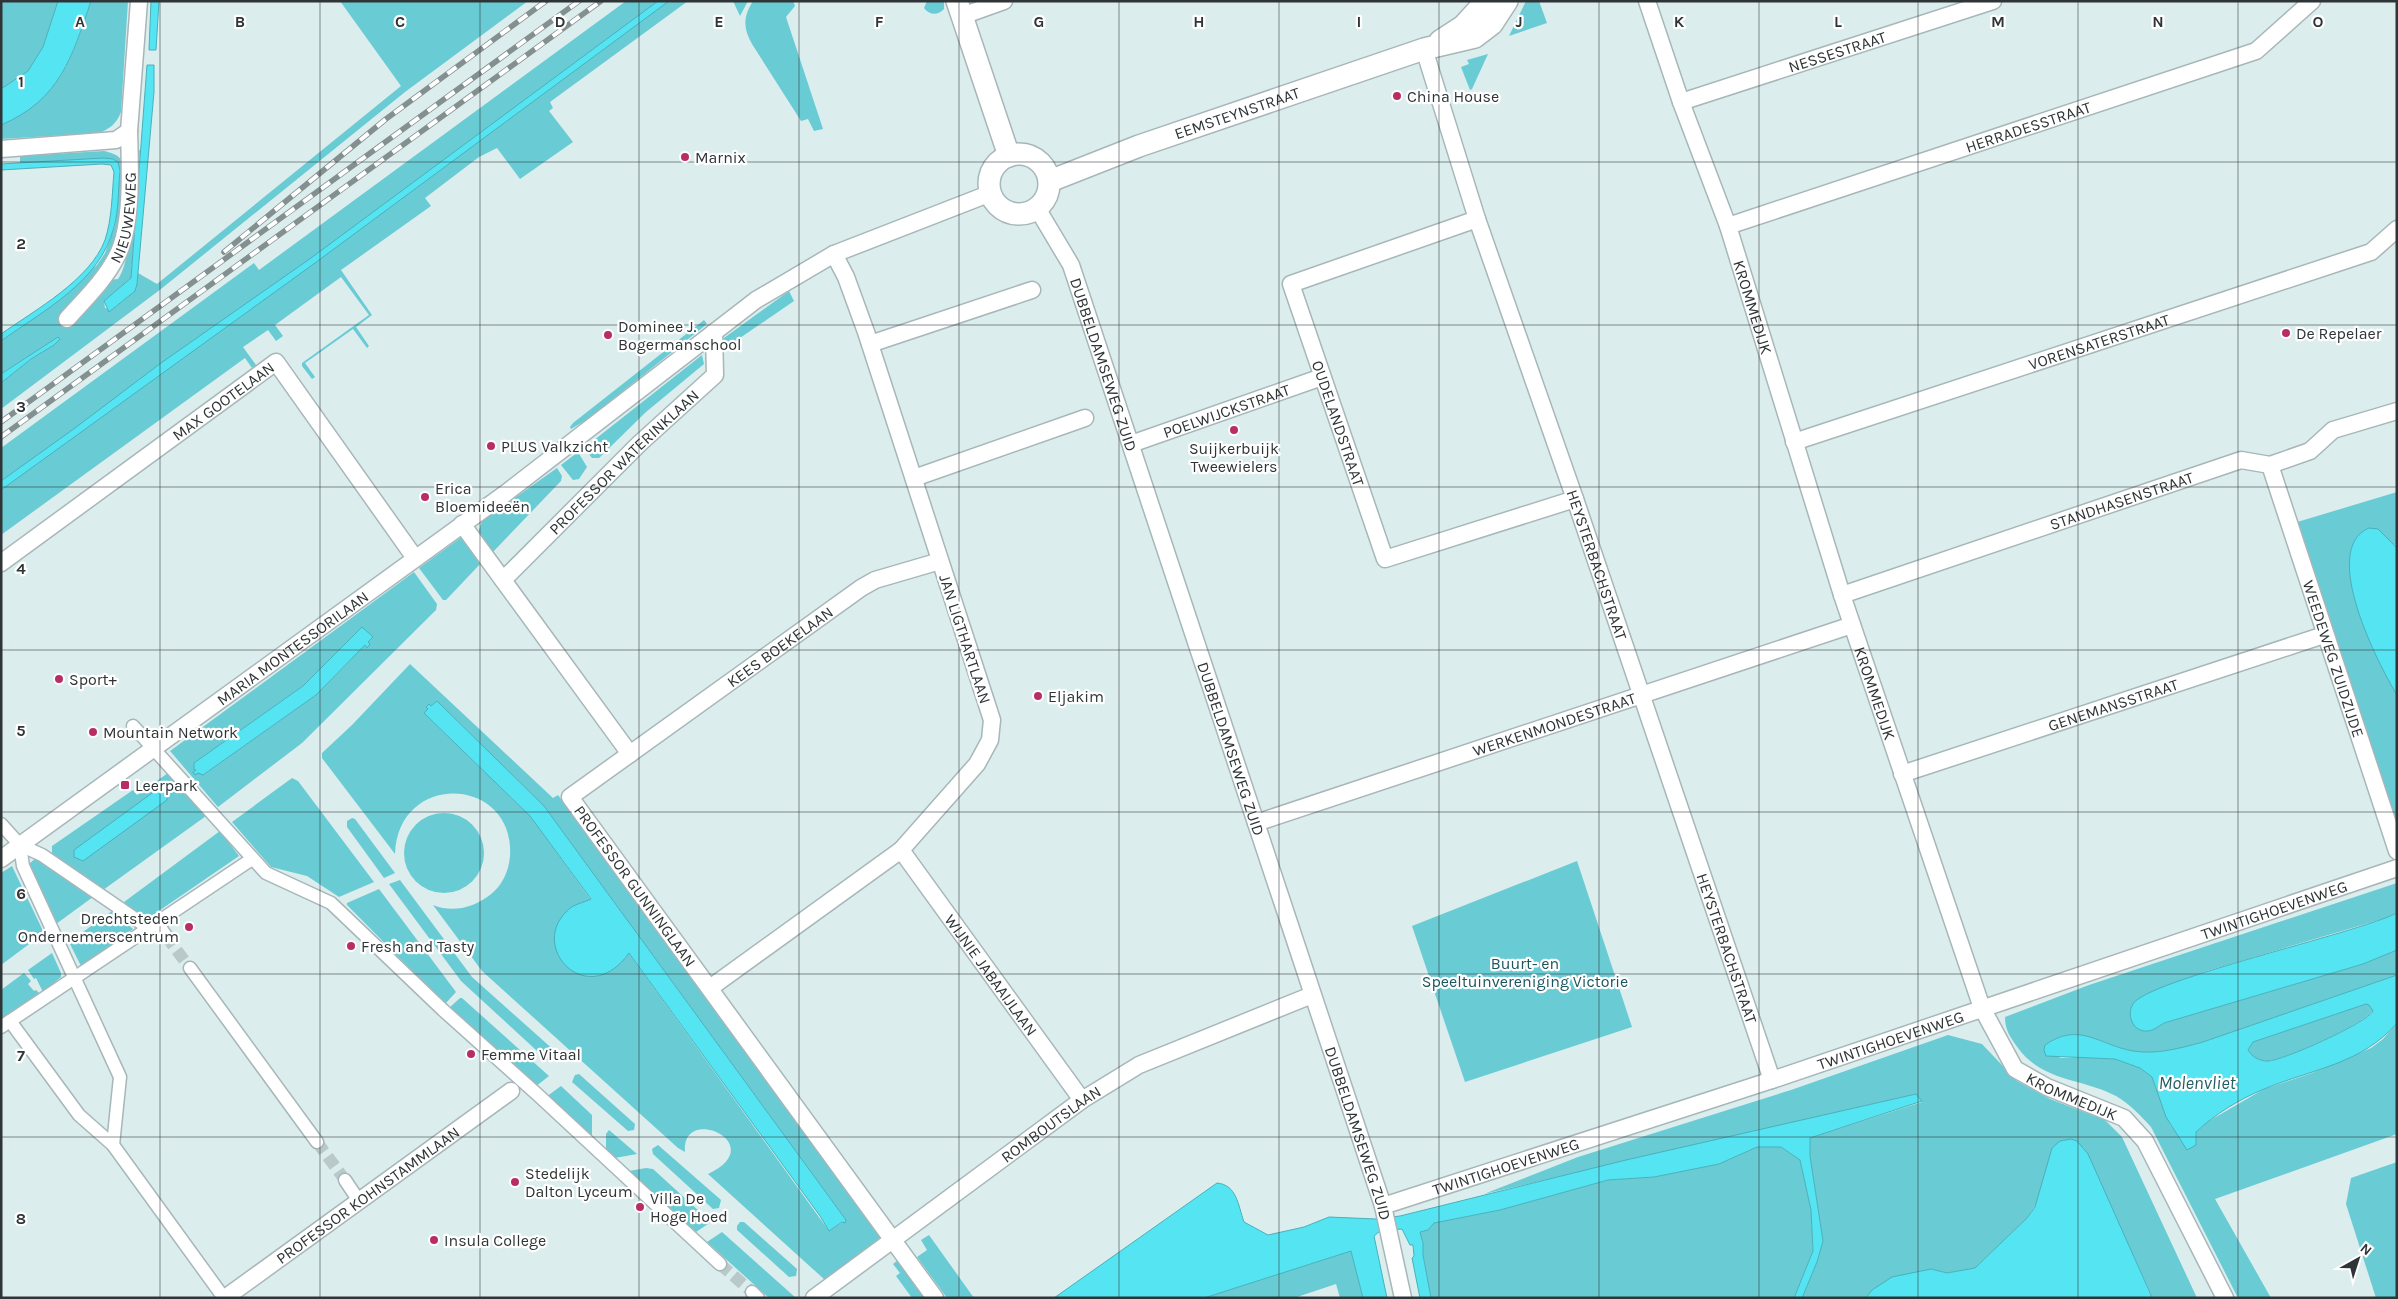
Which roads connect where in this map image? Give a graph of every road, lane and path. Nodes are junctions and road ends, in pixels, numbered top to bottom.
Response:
1 (139, 1) edge
2 (1486, 1) edge
3 (1507, 1) edge
4 (1647, 1) edge
5 (1993, 1) edge
6 (2312, 1) edge
7 (1002, 2) edge
8 (959, 8) edge
9 (1424, 49) junction
10 (1681, 102) junction
11 (129, 131) junction
12 (1, 149) edge
13 (1009, 156) junction
14 (1050, 181) junction
15 (991, 193) junction
16 (1037, 208) junction
17 (1476, 219) junction
18 (1728, 226) junction
19 (2397, 230) edge
20 (834, 254) junction
21 (1032, 290) dead end
22 (67, 319) dead end
23 (714, 332) junction
24 (870, 344) junction
25 (1322, 377) junction
26 (2397, 411) edge
27 (1085, 418) dead end
28 (1794, 442) junction
29 (1131, 444) junction
30 (2270, 465) junction
31 (914, 478) junction
32 (1575, 498) junction
33 (462, 524) junction
34 (415, 558) junction
35 (940, 561) junction
36 (1, 563) edge
37 (503, 580) junction
38 (1842, 595) junction
39 (1852, 625) junction
40 (2324, 636) junction
41 (1641, 695) junction
42 (133, 726) dead end
43 (154, 747) junction
44 (630, 754) junction
45 (1902, 774) junction
46 (1256, 823) junction
47 (1, 824) edge
48 (20, 845) junction
49 (901, 850) junction
50 (2397, 851) edge
51 (1, 859) edge
52 (252, 859) junction
53 (2397, 868) edge
54 (154, 927) junction
55 (166, 936) tunnel mouth
56 (190, 968) tunnel mouth
57 (75, 979) junction
58 (710, 988) junction
59 (1312, 996) junction
60 (1982, 1008) junction
61 (6, 1024) edge
62 (1772, 1080) junction
63 (511, 1090) dead end
64 (1082, 1100) junction
65 (317, 1142) tunnel mouth
66 (113, 1145) junction
67 (345, 1180) tunnel mouth
68 (359, 1201) junction
69 (1384, 1211) junction
70 (894, 1240) junction
71 (720, 1264) tunnel mouth
72 (225, 1298) edge
73 (814, 1298) edge
74 (935, 1298) edge
75 (1404, 1298) edge
76 (2225, 1298) edge

1 - 11 street, NIEUWEWEG
2 - 9 street
3 - 9 street
4 - 10 street, KROMMEDIJK
5 - 10 street, NESSESTRAAT
6 - 18 street, HERRADESSTRAAT
7 - 8 street
8 - 13 street
9 - 14 street, EEMSTEYNSTRAAT
9 - 17 street, HEYSTERBACHSTRAAT
10 - 18 street, KROMMEDIJK
11 - 12 street
11 - 22 street, NIEUWEWEG
13 - 14 street
13 - 15 street
14 - 16 street
15 - 16 street
15 - 20 street
16 - 29 street, DUBBELDAMSEWEG ZUID
17 - 25 street, OUDELANDSTRAAT
17 - 32 street, HEYSTERBACHSTRAAT
18 - 28 street, KROMMEDIJK
19 - 28 street, VORENSATERSTRAAT
20 - 23 street
20 - 24 street, JAN LIGTHARTLAAN
21 - 24 street
23 - 33 street
23 - 37 street, PROFESSOR WATERINKLAAN
24 - 31 street, JAN LIGTHARTLAAN
25 - 29 street, POELWIJCKSTRAAT
25 - 32 street, OUDELANDSTRAAT
26 - 30 street, STANDHASENSTRAAT
27 - 31 street
28 - 38 street, KROMMEDIJK
29 - 46 street, DUBBELDAMSEWEG ZUID
30 - 38 street, STANDHASENSTRAAT
30 - 40 street, WEEDEWEG ZUIDZIJDE
31 - 35 street, JAN LIGTHARTLAAN
32 - 41 street, HEYSTERBACHSTRAAT
33 - 34 street, MARIA MONTESSORILAAN
33 - 37 street
34 - 36 street, MAX GOOTELAAN
34 - 43 street, MARIA MONTESSORILAAN
35 - 44 street, KEES BOEKELAAN
35 - 49 street, JAN LIGTHARTLAAN
37 - 44 street
38 - 39 street, KROMMEDIJK
39 - 41 street, WERKENMONDESTRAAT
39 - 45 street, KROMMEDIJK
40 - 45 street, GENEMANSSTRAAT
40 - 50 street, WEEDEWEG ZUIDZIJDE
41 - 46 street, WERKENMONDESTRAAT
41 - 62 street, HEYSTERBACHSTRAAT
42 - 43 street
43 - 48 street, MARIA MONTESSORILAAN
43 - 52 street
44 - 58 street, PROFESSOR GUNNINGLAAN
45 - 60 street, KROMMEDIJK
46 - 59 street, DUBBELDAMSEWEG ZUID
47 - 48 street
48 - 51 street, MARIA MONTESSORILAAN
48 - 54 street
48 - 57 street
49 - 58 street
49 - 64 street, WIJNIE JABAAIJLAAN
52 - 54 street
52 - 71 street
53 - 60 street, TWINTIGHOEVENWEG
54 - 55 street
54 - 57 street
56 - 65 street
57 - 61 street
57 - 66 street
58 - 70 street, PROFESSOR GUNNINGLAAN
59 - 64 street, ROMBOUTSLAAN
59 - 69 street, DUBBELDAMSEWEG ZUID
60 - 62 street, TWINTIGHOEVENWEG
60 - 76 street, KROMMEDIJK
61 - 66 street
62 - 69 street, TWINTIGHOEVENWEG
63 - 68 street, PROFESSOR KOHNSTAMMLAAN
64 - 70 street, ROMBOUTSLAAN
66 - 72 street
67 - 68 street
68 - 72 street, PROFESSOR KOHNSTAMMLAAN
69 - 75 street, DUBBELDAMSEWEG ZUID
70 - 73 street, ROMBOUTSLAAN
70 - 74 street, PROFESSOR GUNNINGLAAN

